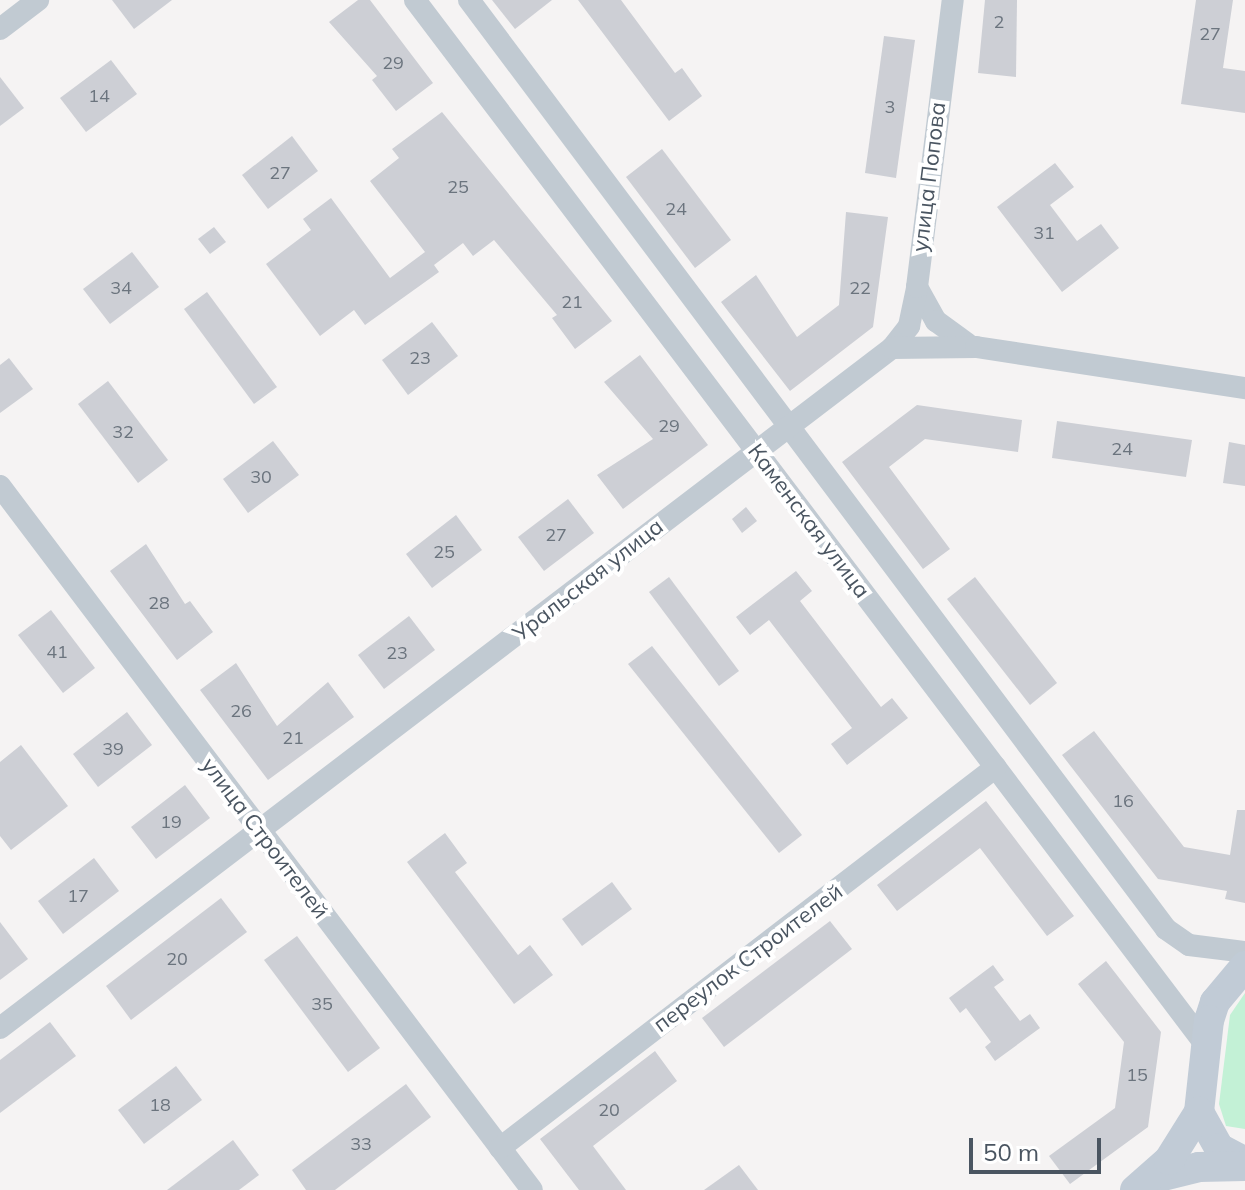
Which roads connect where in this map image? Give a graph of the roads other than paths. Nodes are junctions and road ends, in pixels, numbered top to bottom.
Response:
1 (38, 0) edge
2 (415, 0) edge
3 (469, 0) edge
4 (953, 0) edge
5 (0, 29) edge
6 (917, 287) junction
7 (976, 347) junction
8 (892, 348) junction
9 (1245, 388) edge
10 (788, 425) junction
11 (755, 450) junction
12 (0, 486) edge
13 (996, 767) junction
14 (261, 833) junction
15 (1137, 892) junction
16 (1107, 915) junction
17 (1245, 952) edge
18 (1245, 966) edge
19 (0, 1028) edge
20 (1204, 1043) junction
21 (1199, 1112) junction
22 (500, 1148) junction
23 (1245, 1164) edge
24 (1142, 1185) edge
25 (532, 1190) edge

1 - 5 street
2 - 11 street, Каменская улица
3 - 10 street, Каменская улица
4 - 6 street, улица Попова
6 - 7 street
6 - 8 street, улица Попова
7 - 8 street
7 - 9 street
8 - 10 street, Уральская улица
10 - 11 street, Уральская улица
10 - 15 street, Каменская улица
11 - 13 street, Каменская улица
11 - 14 street, Уральская улица
12 - 14 street, улица Строителей
13 - 16 street, Каменская улица
13 - 22 street, переулок Строителей
14 - 19 street, Уральская улица
14 - 22 street, улица Строителей
15 - 16 street
15 - 17 street, Каменская улица
16 - 20 street, Каменская улица
18 - 20 main road
20 - 21 main road
21 - 23 main road
21 - 24 main road
22 - 25 street, улица Строителей
23 - 24 main road

